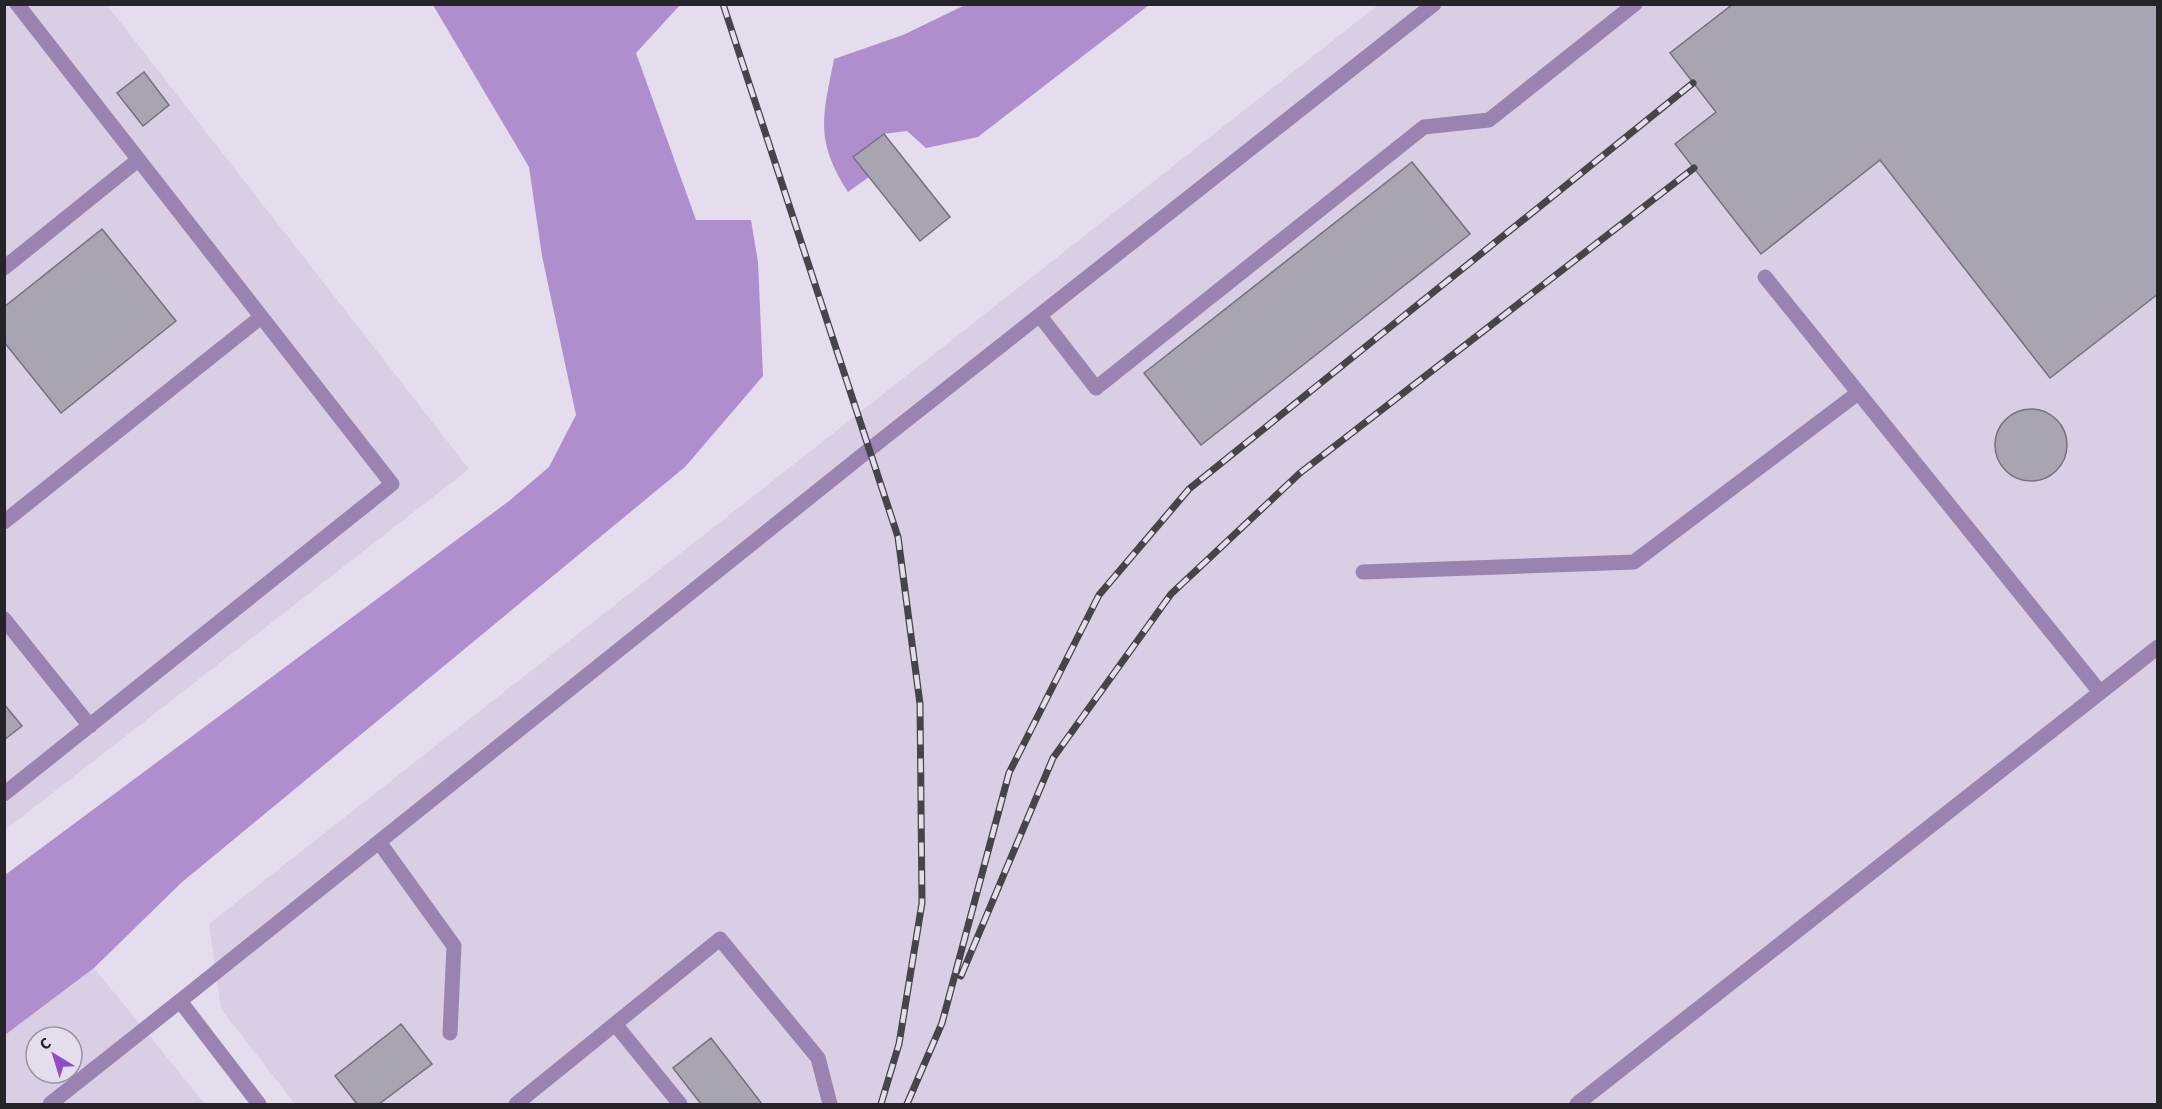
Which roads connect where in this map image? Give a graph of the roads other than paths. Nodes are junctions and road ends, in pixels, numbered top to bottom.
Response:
1 (17, 4) edge
2 (1434, 4) edge
3 (1635, 4) edge
4 (138, 160) junction
5 (4, 268) edge
6 (1765, 277) dead end
7 (1040, 315) junction
8 (261, 317) junction
9 (1858, 393) junction
10 (4, 522) edge
11 (1363, 572) dead end
12 (4, 619) edge
13 (2157, 647) edge
14 (2100, 692) junction
15 (90, 726) junction
16 (4, 794) edge
17 (379, 842) junction
18 (180, 1001) junction
19 (615, 1024) junction
20 (450, 1033) dead end
21 (50, 1104) edge
22 (259, 1104) edge
23 (516, 1104) edge
24 (680, 1104) edge
25 (830, 1104) edge
26 (1577, 1104) edge

1 - 4 street
2 - 7 street
3 - 7 street
4 - 5 street
4 - 8 street
6 - 9 street
7 - 17 street
8 - 10 street
8 - 15 street
9 - 11 street
9 - 14 street
12 - 15 street
13 - 14 street
14 - 26 street
15 - 16 street
17 - 18 street
17 - 20 street
18 - 21 street
18 - 22 street
19 - 23 street
19 - 24 street
19 - 25 street

